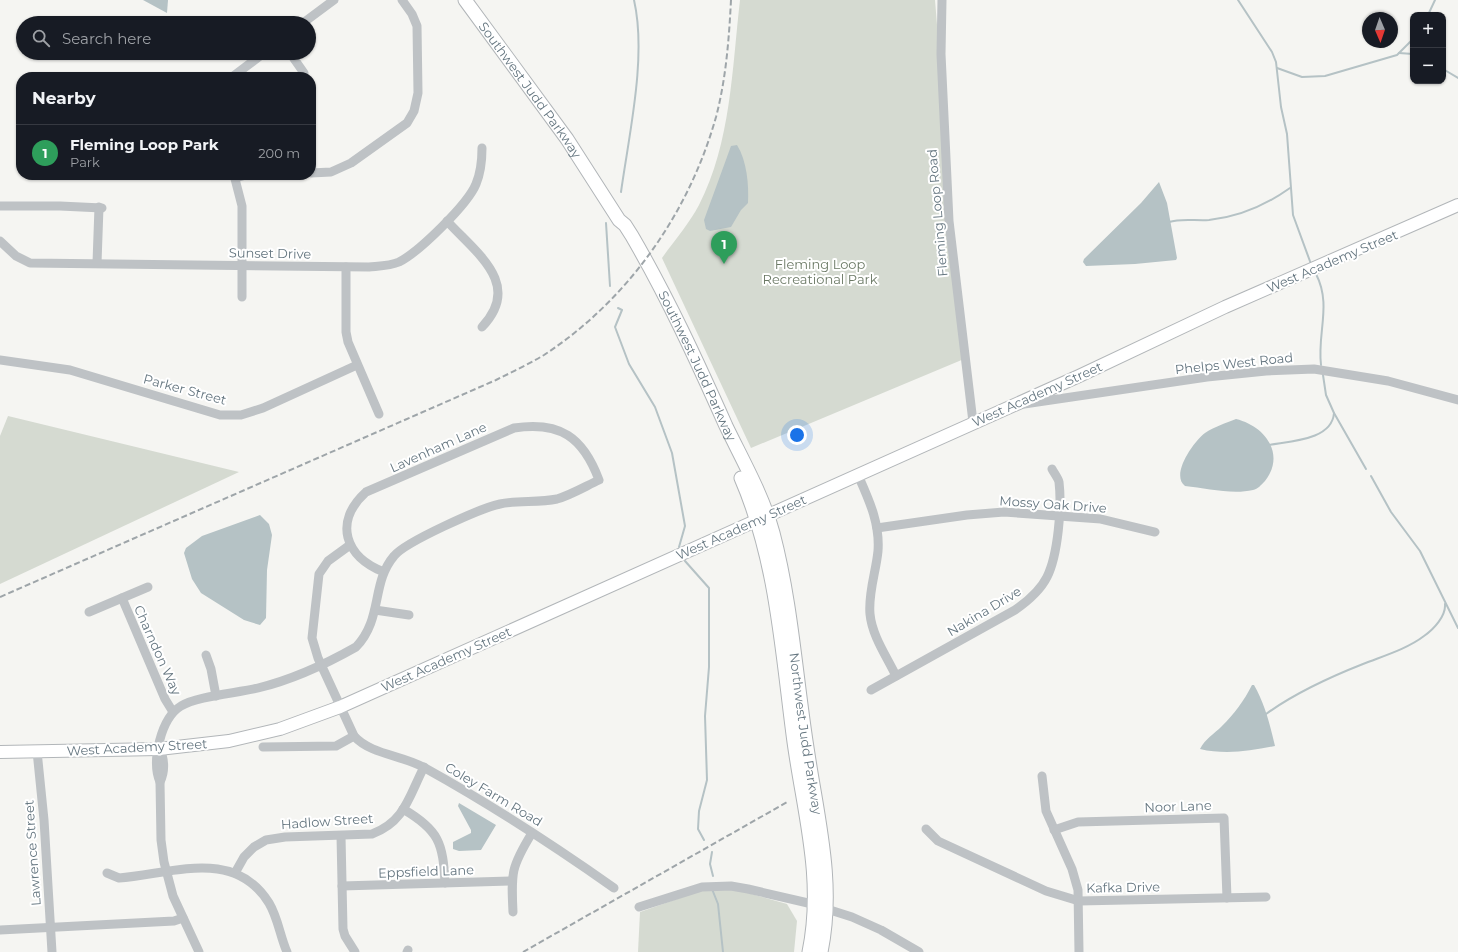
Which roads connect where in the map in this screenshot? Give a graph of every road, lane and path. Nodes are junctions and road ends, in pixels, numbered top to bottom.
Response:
1 (334, 0) edge
2 (402, 0) edge
3 (465, 0) edge
4 (942, 0) edge
5 (312, 16) edge
6 (255, 60) edge
7 (295, 60) edge
8 (239, 72) edge
9 (303, 72) edge
10 (482, 148) dead end
11 (316, 173) edge
12 (235, 180) edge
13 (1458, 205) edge
14 (0, 206) edge
15 (447, 221) junction
16 (0, 240) edge
17 (97, 263) junction
18 (242, 266) junction
19 (346, 267) junction
20 (242, 297) dead end
21 (482, 327) dead end
22 (0, 360) edge
23 (357, 365) junction
24 (1458, 400) edge
25 (1011, 406) junction
26 (379, 414) dead end
27 (973, 422) junction
28 (1052, 469) dead end
29 (858, 475) junction
30 (1059, 515) junction
31 (763, 518) junction
32 (877, 528) junction
33 (1155, 532) dead end
34 (350, 545) junction
35 (384, 572) junction
36 (148, 587) dead end
37 (122, 598) junction
38 (375, 610) junction
39 (89, 612) dead end
40 (409, 615) dead end
41 (206, 655) dead end
42 (321, 664) junction
43 (896, 676) junction
44 (871, 690) dead end
45 (216, 696) junction
46 (340, 706) junction
47 (173, 712) junction
48 (354, 736) junction
49 (263, 747) dead end
50 (159, 749) junction
51 (37, 751) junction
52 (0, 752) edge
53 (424, 767) junction
54 (1042, 776) dead end
55 (404, 809) junction
56 (926, 829) dead end
57 (1054, 830) junction
58 (532, 833) junction
59 (341, 836) junction
60 (166, 872) junction
61 (107, 873) dead end
62 (235, 873) junction
63 (512, 882) junction
64 (445, 883) junction
65 (342, 886) junction
66 (614, 888) dead end
67 (1266, 897) dead end
68 (1227, 898) junction
69 (1079, 901) junction
70 (639, 907) dead end
71 (821, 907) junction
72 (513, 912) dead end
73 (183, 918) junction
74 (51, 929) junction
75 (0, 930) edge
76 (52, 952) edge
77 (199, 952) edge
78 (287, 952) edge
79 (355, 952) edge
80 (809, 952) edge
81 (821, 952) edge
82 (919, 952) edge
83 (1078, 952) edge

1 - 5 street
2 - 11 street
3 - 31 highway, Southwest Judd Parkway
4 - 27 street, Fleming Loop Road
6 - 8 street
7 - 9 street
10 - 15 street, Sunset Drive
12 - 18 street
13 - 25 main road, West Academy Street
14 - 17 street
15 - 19 street, Sunset Drive
15 - 21 street
16 - 17 street, Sunset Drive
17 - 18 street, Sunset Drive
18 - 19 street, Sunset Drive
18 - 20 street
19 - 23 street
22 - 23 street, Parker Street
23 - 26 street
24 - 25 street, Phelps West Road
25 - 27 main road, West Academy Street
27 - 29 main road, West Academy Street
28 - 30 street, Nakina Drive
29 - 31 main road, West Academy Street
29 - 32 street
30 - 32 street, Mossy Oak Drive
30 - 33 street, Mossy Oak Drive
30 - 43 street, Nakina Drive
31 - 46 main road, West Academy Street
31 - 71 highway, Northwest Judd Parkway
32 - 43 street
34 - 35 street
34 - 35 street, Lavenham Lane
34 - 42 street, Coley Farm Road
35 - 38 street
36 - 37 street
37 - 39 street
37 - 47 street, Charndon Way
38 - 40 street
38 - 42 street
41 - 45 street
42 - 45 street
42 - 46 street, Coley Farm Road
43 - 44 street, Nakina Drive
45 - 47 street
46 - 48 street, Coley Farm Road
46 - 50 main road, West Academy Street
47 - 50 street
48 - 49 street
48 - 53 street, Coley Farm Road
50 - 51 main road, West Academy Street
50 - 60 street
51 - 52 main road, West Academy Street
51 - 74 street, Lawrence Street
53 - 55 street, Hadlow Street
53 - 58 street, Coley Farm Road
54 - 57 street
55 - 59 street, Hadlow Street
55 - 64 street
56 - 69 street, Kafka Drive
57 - 68 street, Noor Lane
57 - 69 street
58 - 63 street
58 - 66 street, Coley Farm Road
59 - 62 street, Hadlow Street
59 - 65 street
60 - 61 street
60 - 62 street
60 - 73 street
62 - 78 street
63 - 64 street, Eppsfield Lane
63 - 72 street
64 - 65 street, Eppsfield Lane
65 - 79 street
67 - 68 street, Kafka Drive
68 - 69 street, Kafka Drive
69 - 83 street
70 - 71 street
71 - 80 highway, Northwest Judd Parkway
71 - 81 highway, Northwest Judd Parkway
71 - 82 street
73 - 74 street
73 - 77 street
74 - 75 street
74 - 76 street, Lawrence Street

